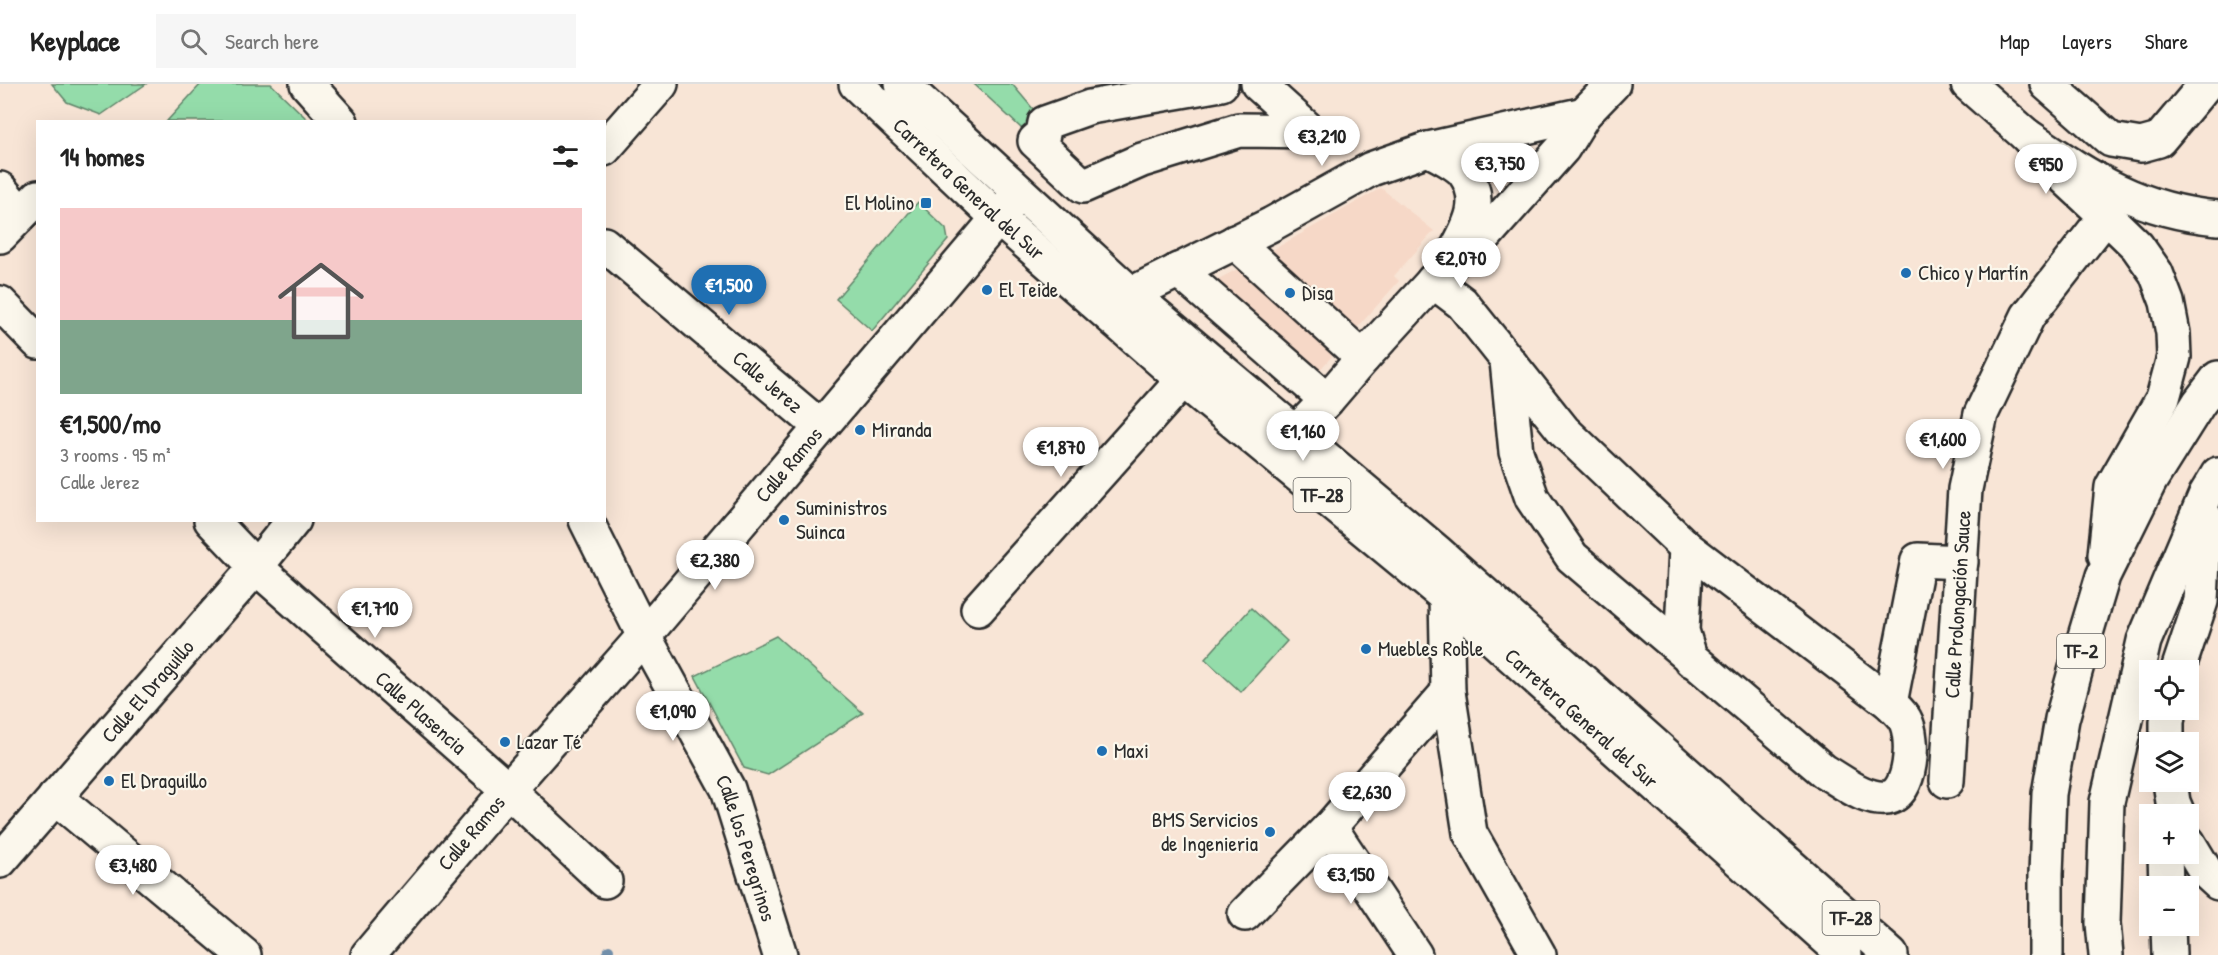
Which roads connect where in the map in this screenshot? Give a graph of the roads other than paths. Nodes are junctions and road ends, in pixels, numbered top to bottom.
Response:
1 (307, 84) edge
2 (662, 84) edge
3 (856, 84) edge
4 (902, 84) edge
5 (1221, 84) edge
6 (1258, 84) edge
7 (1613, 84) edge
8 (1968, 84) edge
9 (2047, 84) edge
10 (2206, 84) edge
11 (1584, 114) junction
12 (339, 120) edge
13 (2026, 135) junction
14 (606, 147) edge
15 (1428, 149) junction
16 (0, 189) edge
17 (1020, 192) junction
18 (19, 216) edge
19 (2106, 216) junction
20 (998, 218) junction
21 (2218, 218) edge
22 (1235, 242) junction
23 (606, 246) edge
24 (1178, 270) junction
25 (1440, 273) junction
26 (0, 303) edge
27 (1122, 306) junction
28 (36, 340) edge
29 (1363, 357) junction
30 (1507, 361) junction
31 (2218, 378) edge
32 (1183, 380) junction
33 (1327, 400) junction
34 (821, 427) junction
35 (1285, 444) junction
36 (2212, 484) edge
37 (213, 522) edge
38 (292, 522) edge
39 (587, 522) edge
40 (1686, 547) junction
41 (1961, 562) junction
42 (256, 567) junction
43 (2103, 576) junction
44 (1446, 597) junction
45 (978, 609) dead end
46 (644, 636) junction
47 (1691, 660) junction
48 (2181, 660) edge
49 (1448, 692) junction
50 (1890, 703) junction
51 (1947, 781) dead end
52 (508, 790) junction
53 (55, 797) junction
54 (1330, 827) junction
55 (2199, 860) edge
56 (0, 861) edge
57 (605, 881) dead end
58 (2218, 883) edge
59 (1800, 893) junction
60 (1245, 914) dead end
61 (2168, 936) edge
62 (244, 955) edge
63 (368, 955) edge
64 (780, 955) edge
65 (1415, 955) edge
66 (1539, 955) edge
67 (1845, 955) edge
68 (1891, 955) edge
69 (2046, 955) edge
70 (2106, 955) edge
71 (2169, 955) edge

1 - 12 main road
2 - 14 main road
3 - 20 main road, Carretera General del Sur / TF-28
4 - 17 main road, Carretera General del Sur / TF-28
5 - 6 main road
7 - 11 main road
8 - 13 main road
9 - 10 main road
11 - 15 main road
11 - 25 main road
13 - 19 main road
13 - 21 main road
15 - 22 main road
15 - 25 main road
16 - 18 main road
17 - 20 main road, Calle Ramos
17 - 27 main road, Carretera General del Sur / TF-28
19 - 41 main road, Calle Prolongación Sauce
19 - 43 main road
20 - 27 main road, Carretera General del Sur / TF-28
20 - 34 main road, Calle Ramos
22 - 24 main road
22 - 29 main road
23 - 34 main road, Calle Jerez
24 - 27 main road
24 - 33 main road
25 - 29 main road
25 - 30 main road
26 - 28 main road
27 - 32 main road, Carretera General del Sur / TF-28
27 - 35 main road, Carretera General del Sur / TF-28
29 - 33 main road
30 - 40 main road
30 - 47 main road
31 - 43 main road, TF-2
32 - 35 main road, Carretera General del Sur / TF-28
32 - 45 main road
33 - 35 main road
34 - 46 main road, Calle Ramos
35 - 44 main road, Carretera General del Sur / TF-28
35 - 59 main road, Carretera General del Sur / TF-28
36 - 48 main road
36 - 70 main road
37 - 42 main road, Calle Plasencia
38 - 42 main road, Calle El Draguillo
39 - 46 main road, Calle los Peregrinos
40 - 47 main road
40 - 50 main road
41 - 50 main road
41 - 51 main road, Calle Prolongación Sauce
42 - 52 main road, Calle Plasencia
42 - 53 main road, Calle El Draguillo
43 - 69 main road, TF-2
44 - 49 main road
44 - 59 main road, Carretera General del Sur / TF-28
46 - 52 main road, Calle Ramos
46 - 64 main road, Calle los Peregrinos
47 - 50 main road
49 - 54 main road
49 - 66 main road
52 - 57 main road, Calle Plasencia
52 - 63 main road, Calle Ramos
53 - 56 main road, Calle El Draguillo
53 - 62 main road
54 - 60 main road
54 - 65 main road
55 - 58 main road
59 - 67 main road, Carretera General del Sur / TF-28
59 - 68 main road, Carretera General del Sur / TF-28
61 - 71 main road

